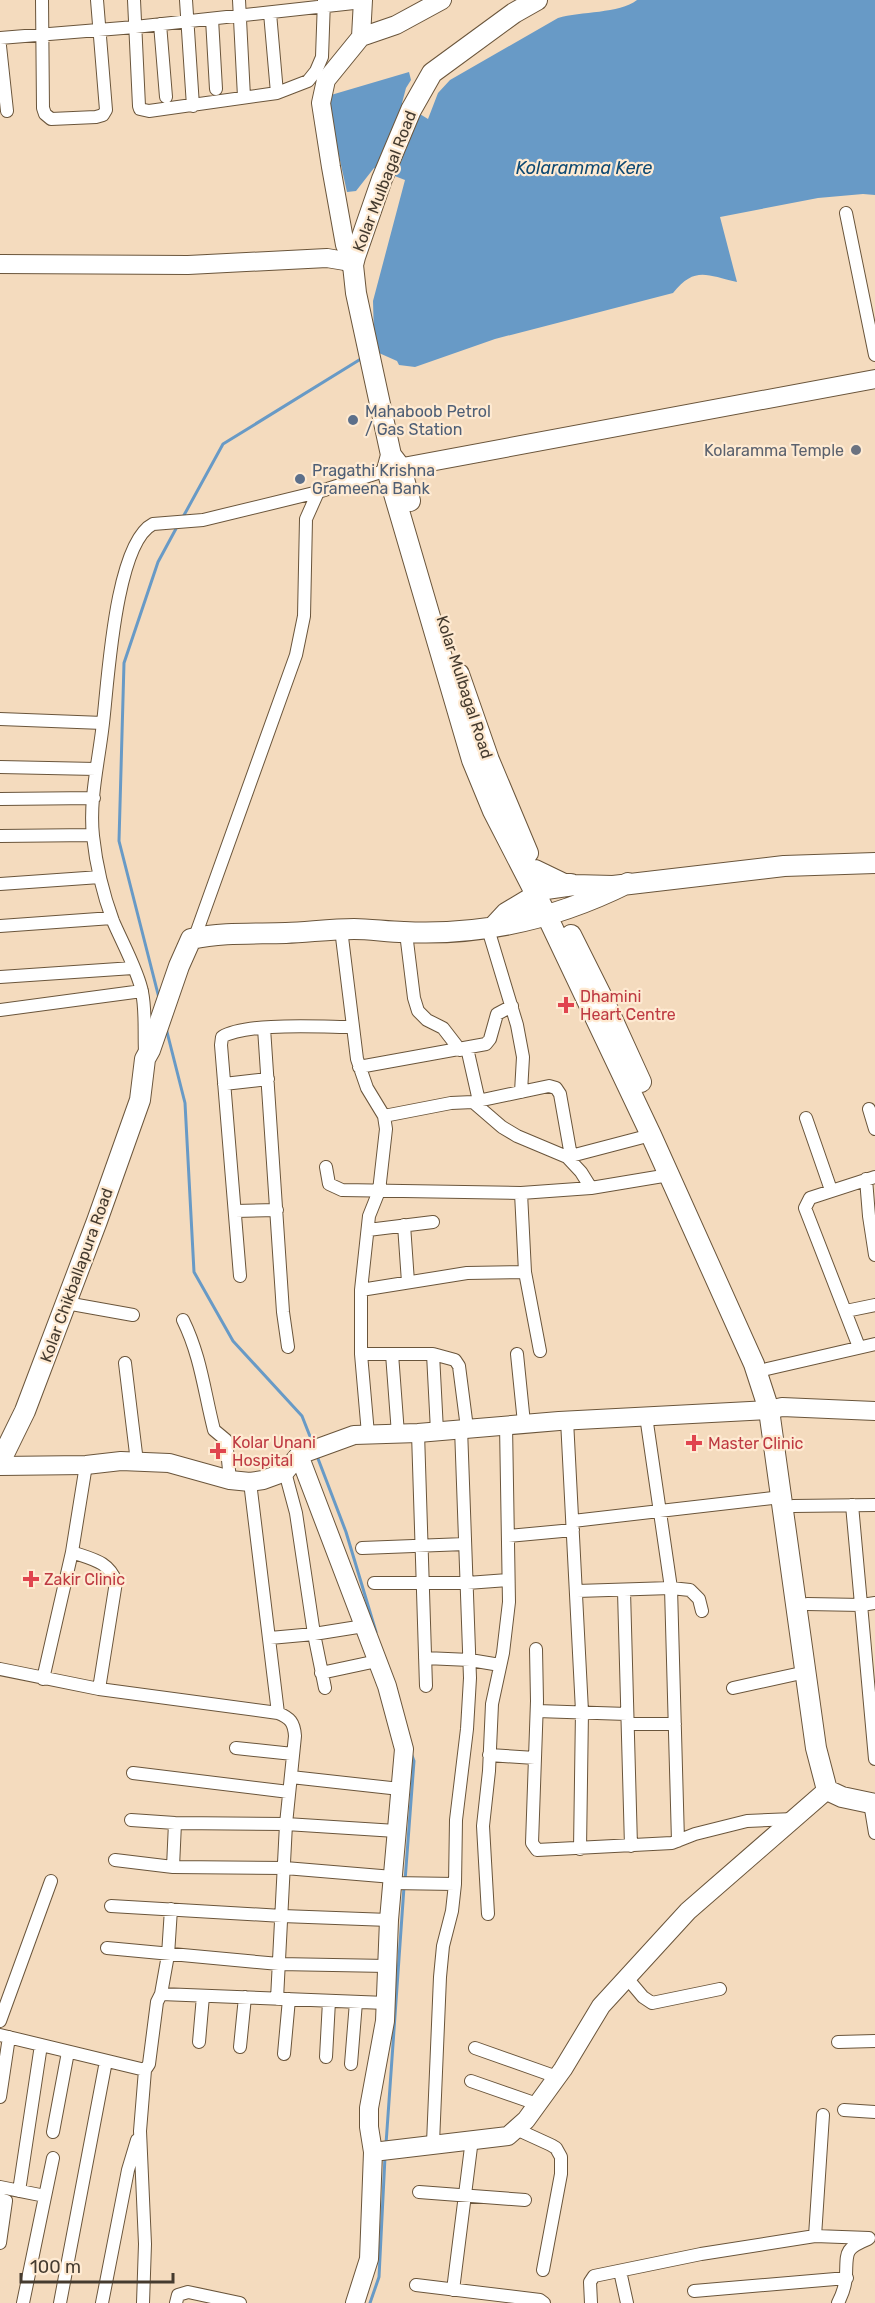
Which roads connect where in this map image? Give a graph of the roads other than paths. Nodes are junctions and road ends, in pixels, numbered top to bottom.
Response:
1 (42, 0) edge
2 (97, 0) edge
3 (134, 0) edge
4 (186, 0) edge
5 (239, 0) edge
6 (442, 0) edge
7 (537, 0) edge
8 (363, 1) edge
9 (324, 4) edge
10 (295, 5) edge
11 (270, 13) junction
12 (240, 16) junction
13 (212, 19) junction
14 (187, 22) junction
15 (160, 24) junction
16 (135, 27) junction
17 (99, 30) junction
18 (41, 35) junction
19 (361, 37) junction
20 (0, 38) edge
21 (0, 46) edge
22 (216, 89) dead end
23 (277, 93) junction
24 (166, 97) dead end
25 (244, 97) junction
26 (193, 106) junction
27 (7, 111) dead end
28 (846, 213) dead end
29 (354, 261) junction
30 (0, 264) edge
31 (872, 321) edge
32 (875, 355) edge
33 (875, 379) edge
34 (393, 464) junction
35 (318, 492) junction
36 (0, 719) edge
37 (103, 723) junction
38 (0, 767) edge
39 (96, 769) junction
40 (94, 798) junction
41 (0, 799) edge
42 (93, 835) junction
43 (0, 836) edge
44 (875, 863) edge
45 (100, 877) junction
46 (628, 883) junction
47 (0, 884) edge
48 (536, 884) junction
49 (582, 904) junction
50 (554, 914) junction
51 (112, 918) junction
52 (496, 923) junction
53 (0, 926) edge
54 (341, 929) junction
55 (406, 933) junction
56 (191, 939) junction
57 (573, 939) junction
58 (133, 968) junction
59 (0, 977) edge
60 (142, 991) junction
61 (512, 1006) junction
62 (0, 1010) edge
63 (353, 1027) junction
64 (264, 1028) junction
65 (464, 1049) junction
66 (148, 1054) junction
67 (359, 1067) junction
68 (268, 1079) junction
69 (141, 1083) junction
70 (224, 1084) junction
71 (521, 1092) junction
72 (476, 1101) junction
73 (869, 1109) dead end
74 (384, 1116) junction
75 (806, 1118) dead end
76 (875, 1129) edge
77 (651, 1135) junction
78 (569, 1157) junction
79 (326, 1167) dead end
80 (669, 1175) junction
81 (871, 1178) edge
82 (591, 1188) junction
83 (831, 1190) junction
84 (379, 1191) junction
85 (521, 1193) junction
86 (235, 1210) junction
87 (277, 1210) junction
88 (872, 1216) edge
89 (433, 1222) dead end
90 (404, 1225) junction
91 (368, 1230) junction
92 (875, 1255) edge
93 (525, 1272) junction
94 (240, 1276) dead end
95 (408, 1282) junction
96 (361, 1290) junction
97 (66, 1303) junction
98 (875, 1305) edge
99 (846, 1311) junction
100 (133, 1315) dead end
101 (183, 1320) dead end
102 (875, 1344) edge
103 (288, 1347) dead end
104 (859, 1347) junction
105 (540, 1351) dead end
106 (361, 1354) junction
107 (392, 1354) junction
108 (433, 1354) junction
109 (517, 1354) dead end
110 (125, 1363) dead end
111 (767, 1369) junction
112 (775, 1409) junction
113 (875, 1411) edge
114 (646, 1416) junction
115 (567, 1420) junction
116 (515, 1424) junction
117 (464, 1428) junction
118 (437, 1431) junction
119 (418, 1433) junction
120 (368, 1434) junction
121 (398, 1434) junction
122 (0, 1440) edge
123 (302, 1455) junction
124 (137, 1462) junction
125 (0, 1464) edge
126 (86, 1465) junction
127 (285, 1472) junction
128 (230, 1480) junction
129 (250, 1482) junction
130 (787, 1502) junction
131 (852, 1505) junction
132 (875, 1505) edge
133 (661, 1511) junction
134 (573, 1526) junction
135 (508, 1536) junction
136 (465, 1544) junction
137 (422, 1545) junction
138 (362, 1548) dead end
139 (72, 1552) junction
140 (508, 1580) junction
141 (374, 1583) dead end
142 (423, 1583) junction
143 (467, 1583) junction
144 (671, 1588) junction
145 (577, 1591) junction
146 (624, 1591) junction
147 (807, 1604) junction
148 (869, 1604) edge
149 (702, 1611) dead end
150 (364, 1626) junction
151 (314, 1634) junction
152 (270, 1638) junction
153 (536, 1649) dead end
154 (425, 1658) junction
155 (470, 1660) junction
156 (377, 1661) junction
157 (500, 1665) junction
158 (0, 1669) edge
159 (806, 1672) junction
160 (321, 1673) junction
161 (43, 1679) junction
162 (426, 1686) dead end
163 (325, 1688) dead end
164 (733, 1688) dead end
165 (99, 1689) junction
166 (537, 1711) junction
167 (582, 1711) junction
168 (278, 1713) junction
169 (627, 1719) junction
170 (675, 1724) junction
171 (236, 1748) dead end
172 (293, 1754) junction
173 (489, 1755) junction
174 (535, 1758) junction
175 (875, 1759) edge
176 (133, 1773) dead end
177 (291, 1777) junction
178 (400, 1789) junction
179 (827, 1790) junction
180 (289, 1792) junction
181 (873, 1800) edge
182 (794, 1819) junction
183 (131, 1820) dead end
184 (175, 1823) junction
185 (286, 1824) junction
186 (396, 1831) junction
187 (875, 1833) edge
188 (678, 1841) junction
189 (631, 1846) junction
190 (580, 1849) junction
191 (115, 1860) dead end
192 (173, 1867) junction
193 (285, 1868) junction
194 (51, 1881) dead end
195 (395, 1881) junction
196 (456, 1884) junction
197 (111, 1906) dead end
198 (171, 1909) junction
199 (488, 1914) dead end
200 (282, 1916) junction
201 (389, 1920) junction
202 (107, 1948) dead end
203 (168, 1955) junction
204 (279, 1964) junction
205 (387, 1966) junction
206 (627, 1978) junction
207 (720, 1989) dead end
208 (160, 1994) junction
209 (203, 1996) junction
210 (245, 1997) junction
211 (283, 1999) junction
212 (329, 2001) junction
213 (356, 2002) junction
214 (386, 2003) junction
215 (0, 2021) edge
216 (4, 2036) edge
217 (875, 2041) edge
218 (199, 2042) dead end
219 (838, 2042) dead end
220 (41, 2045) junction
221 (240, 2047) dead end
222 (475, 2048) dead end
223 (68, 2052) junction
224 (284, 2054) dead end
225 (326, 2057) dead end
226 (106, 2061) junction
227 (351, 2064) dead end
228 (145, 2070) junction
229 (557, 2077) junction
230 (471, 2082) dead end
231 (0, 2097) edge
232 (537, 2104) junction
233 (844, 2110) dead end
234 (875, 2112) edge
235 (823, 2115) dead end
236 (516, 2129) junction
237 (140, 2130) junction
238 (53, 2133) dead end
239 (472, 2139) junction
240 (433, 2143) junction
241 (376, 2151) junction
242 (53, 2158) dead end
243 (0, 2187) edge
244 (19, 2191) junction
245 (419, 2192) dead end
246 (465, 2195) junction
247 (45, 2196) junction
248 (0, 2199) edge
249 (525, 2200) dead end
250 (815, 2236) junction
251 (872, 2238) edge
252 (0, 2243) edge
253 (543, 2271) dead end
254 (620, 2271) junction
255 (846, 2278) junction
256 (416, 2285) dead end
257 (453, 2290) junction
258 (694, 2292) dead end
259 (23, 2303) edge
260 (60, 2303) edge
261 (102, 2303) edge
262 (143, 2303) edge
263 (176, 2303) edge
264 (240, 2303) edge
265 (355, 2303) edge
266 (544, 2303) edge
267 (591, 2303) edge
268 (627, 2303) edge
269 (838, 2303) edge

1 - 18 street
2 - 17 street
3 - 16 street
4 - 14 street
5 - 12 street
6 - 19 street
7 - 29 main road, Kolar Mulbagal Road
8 - 9 street
8 - 19 street
9 - 10 street
9 - 23 street
10 - 11 street
11 - 12 street
11 - 23 street
12 - 13 street
12 - 25 street
13 - 14 street
13 - 22 street
14 - 15 street
14 - 26 street
15 - 16 street
15 - 24 street
16 - 17 street
16 - 26 street
17 - 18 street
17 - 18 street
18 - 20 street
19 - 29 street
21 - 27 street
23 - 25 street
25 - 26 street
28 - 31 street
29 - 30 street
29 - 34 main road, Kolar Mulbagal Road
31 - 32 street
33 - 34 street
34 - 35 street
34 - 48 main road, Kolar Mulbagal Road
35 - 37 street
35 - 56 street
36 - 37 street
37 - 39 street
38 - 39 street
39 - 40 street
40 - 41 street
40 - 42 street
42 - 43 street
42 - 45 street
44 - 46 main road
45 - 47 street
45 - 51 street
46 - 48 main road
46 - 49 main road
48 - 50 main road, Kolar Mulbagal Road
48 - 52 main road
49 - 50 main road
49 - 57 main road
50 - 52 main road
50 - 57 main road
50 - 77 main road
51 - 53 street
51 - 58 street
52 - 55 main road
52 - 61 street
54 - 55 main road
54 - 56 main road
54 - 63 street
55 - 65 street
56 - 66 main road, Kolar Chikballapura Road
57 - 111 main road
58 - 59 street
58 - 60 street
60 - 62 street
60 - 66 street
61 - 65 street
61 - 71 street
63 - 64 street
63 - 67 street
64 - 68 street
64 - 70 street
65 - 67 street
65 - 72 street
66 - 69 main road, Kolar Chikballapura Road
67 - 74 street
68 - 70 street
68 - 87 street
69 - 97 main road, Kolar Chikballapura Road
69 - 122 main road
70 - 86 street
71 - 72 street
71 - 78 street
72 - 74 street
72 - 78 street
73 - 76 street
74 - 84 street
75 - 83 street
77 - 78 street
77 - 80 main road
78 - 82 street
79 - 84 street
80 - 82 street
80 - 112 main road
81 - 83 street
81 - 88 street
82 - 85 street
83 - 99 street
84 - 85 street
84 - 91 street
85 - 93 street
86 - 87 street
86 - 94 street
87 - 103 street
88 - 92 street
89 - 90 street
90 - 91 street
90 - 95 street
91 - 96 street
93 - 95 street
93 - 105 street
95 - 96 street
96 - 106 street
97 - 100 street
97 - 125 main road, Kolar Chikballapura Road
98 - 99 street
99 - 104 street
101 - 128 street
102 - 104 street
104 - 111 street
106 - 107 street
106 - 120 street
107 - 108 street
107 - 121 street
108 - 117 street
108 - 118 street
109 - 116 street
110 - 124 street
111 - 112 main road
112 - 113 street
112 - 114 street
112 - 130 main road
114 - 115 street
114 - 133 street
115 - 116 street
115 - 134 street
116 - 117 street
116 - 135 street
117 - 118 street
117 - 136 street
118 - 119 street
119 - 121 street
119 - 137 street
120 - 121 street
120 - 123 street
123 - 127 street
123 - 150 street
124 - 126 street
124 - 128 street
125 - 126 street
126 - 139 street
127 - 129 street
127 - 151 street
128 - 129 street
129 - 152 street
130 - 131 street
130 - 133 street
130 - 147 main road
130 - 159 main road
131 - 132 street
131 - 148 street
133 - 134 street
133 - 144 street
134 - 135 street
134 - 145 street
135 - 140 street
136 - 137 street
136 - 143 street
137 - 138 street
137 - 142 street
139 - 161 street
139 - 165 street
140 - 143 street
140 - 157 street
141 - 142 street
142 - 143 street
142 - 154 street
143 - 155 street
144 - 146 street
144 - 149 street
144 - 170 street
145 - 146 street
145 - 167 street
146 - 169 street
147 - 148 street
147 - 181 main road
148 - 175 street
150 - 151 street
150 - 156 street
151 - 152 street
151 - 160 street
152 - 168 street
153 - 166 street
154 - 155 street
154 - 162 street
155 - 157 street
155 - 196 street
156 - 160 street
156 - 178 street
157 - 173 street
158 - 161 street
159 - 164 street
159 - 179 main road
160 - 163 street
161 - 165 street
165 - 168 street
166 - 167 street
166 - 174 street
167 - 169 street
167 - 190 street
168 - 172 street
169 - 170 street
169 - 189 street
170 - 188 street
171 - 172 street
172 - 177 street
173 - 174 street
173 - 199 street
174 - 190 street
176 - 180 street
177 - 178 street
177 - 180 street
178 - 186 street
179 - 181 main road
179 - 182 street
180 - 185 street
181 - 187 street
182 - 188 street
182 - 206 street
183 - 184 street
184 - 185 street
184 - 192 street
185 - 186 street
185 - 193 street
186 - 195 street
188 - 189 street
189 - 190 street
191 - 192 street
192 - 193 street
193 - 195 street
193 - 200 street
194 - 215 street
195 - 196 street
195 - 201 street
196 - 240 street
197 - 198 street
198 - 200 street
198 - 203 street
200 - 201 street
200 - 204 street
201 - 205 street
202 - 203 street
203 - 204 street
203 - 208 street
204 - 205 street
204 - 211 street
205 - 214 street
206 - 207 street
206 - 229 street
208 - 209 street
208 - 228 street
209 - 210 street
209 - 218 street
210 - 211 street
210 - 221 street
211 - 212 street
211 - 224 street
212 - 213 street
212 - 225 street
213 - 214 street
213 - 227 street
214 - 241 street
216 - 220 street
216 - 231 street
217 - 219 street
220 - 223 street
220 - 244 street
222 - 229 street
223 - 226 street
223 - 238 street
226 - 228 street
226 - 260 street
228 - 237 street
229 - 232 street
230 - 232 street
232 - 236 street
233 - 234 street
235 - 250 street
236 - 239 street
236 - 253 street
237 - 261 street
237 - 262 street
239 - 240 street
239 - 246 street
240 - 241 street
241 - 265 street
242 - 247 street
243 - 244 street
244 - 247 street
245 - 246 street
246 - 249 street
246 - 257 street
247 - 259 street
248 - 252 street
250 - 251 street
250 - 254 street
251 - 255 street
254 - 267 street
254 - 268 street
255 - 258 street
255 - 269 street
256 - 257 street
257 - 266 street
263 - 264 street

